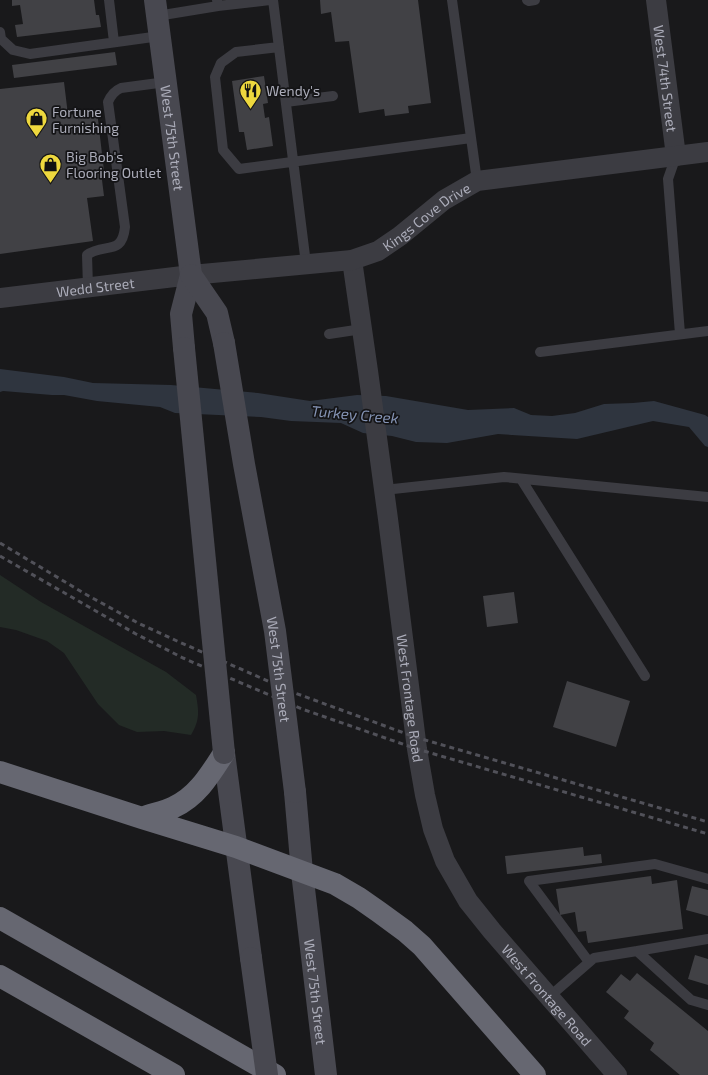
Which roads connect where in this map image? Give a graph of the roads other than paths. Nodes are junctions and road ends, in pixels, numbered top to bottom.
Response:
1 (109, 0) edge
2 (270, 0) edge
3 (273, 0) edge
4 (452, 0) edge
5 (527, 0) edge
6 (535, 0) edge
7 (656, 0) edge
8 (218, 3) edge
9 (157, 17) edge
10 (0, 32) edge
11 (114, 42) junction
12 (279, 47) junction
13 (166, 82) junction
14 (332, 96) dead end
15 (286, 102) junction
16 (471, 138) junction
17 (708, 152) edge
18 (676, 156) junction
19 (294, 161) junction
20 (477, 180) junction
21 (352, 260) junction
22 (306, 264) junction
23 (192, 275) junction
24 (88, 287) junction
25 (0, 298) edge
26 (362, 330) junction
27 (708, 331) edge
28 (329, 334) dead end
29 (680, 334) junction
30 (540, 352) dead end
31 (521, 479) junction
32 (384, 490) junction
33 (708, 497) edge
34 (646, 676) dead end
35 (224, 753) junction
36 (0, 772) edge
37 (142, 818) junction
38 (236, 847) junction
39 (302, 872) junction
40 (708, 879) edge
41 (0, 918) edge
42 (708, 939) edge
43 (637, 951) junction
44 (589, 962) junction
45 (0, 976) edge
46 (549, 997) junction
47 (708, 1005) edge
48 (174, 1075) edge
49 (267, 1075) edge
50 (275, 1075) edge
51 (326, 1075) edge
52 (535, 1075) edge
53 (617, 1075) edge

1 - 11 lane
2 - 8 lane
3 - 12 lane
4 - 16 lane
5 - 6 lane
7 - 18 street, West 74th Street
8 - 9 lane
9 - 11 lane
9 - 13 main road, West 75th Street
10 - 11 lane
12 - 15 lane
12 - 19 lane
13 - 23 main road, West 75th Street
13 - 24 lane
14 - 15 lane
15 - 19 lane
16 - 19 lane
16 - 20 lane
17 - 18 street, Kings Cove Drive
18 - 20 street, Kings Cove Drive
18 - 29 lane
19 - 22 lane
20 - 21 street, Kings Cove Drive
21 - 22 street, Kings Cove Drive
21 - 26 street, West Frontage Road
22 - 23 street, Kings Cove Drive
23 - 24 street, Wedd Street
23 - 35 main road, West 75th Street, bridge
23 - 39 main road, West 75th Street, bridge
24 - 25 street, Wedd Street
26 - 28 lane
26 - 32 street, West Frontage Road
27 - 29 lane
29 - 30 lane
31 - 32 lane
31 - 33 lane
31 - 34 lane
32 - 46 street, West Frontage Road
35 - 37 highway
35 - 38 main road, West 75th Street
36 - 37 highway
37 - 38 highway
38 - 39 highway
38 - 49 main road, West 75th Street, bridge
39 - 51 main road, West 75th Street
39 - 52 highway
40 - 44 lane
41 - 50 highway
42 - 43 lane
43 - 44 lane
43 - 47 lane
44 - 46 lane
45 - 48 highway
46 - 53 street, West Frontage Road

